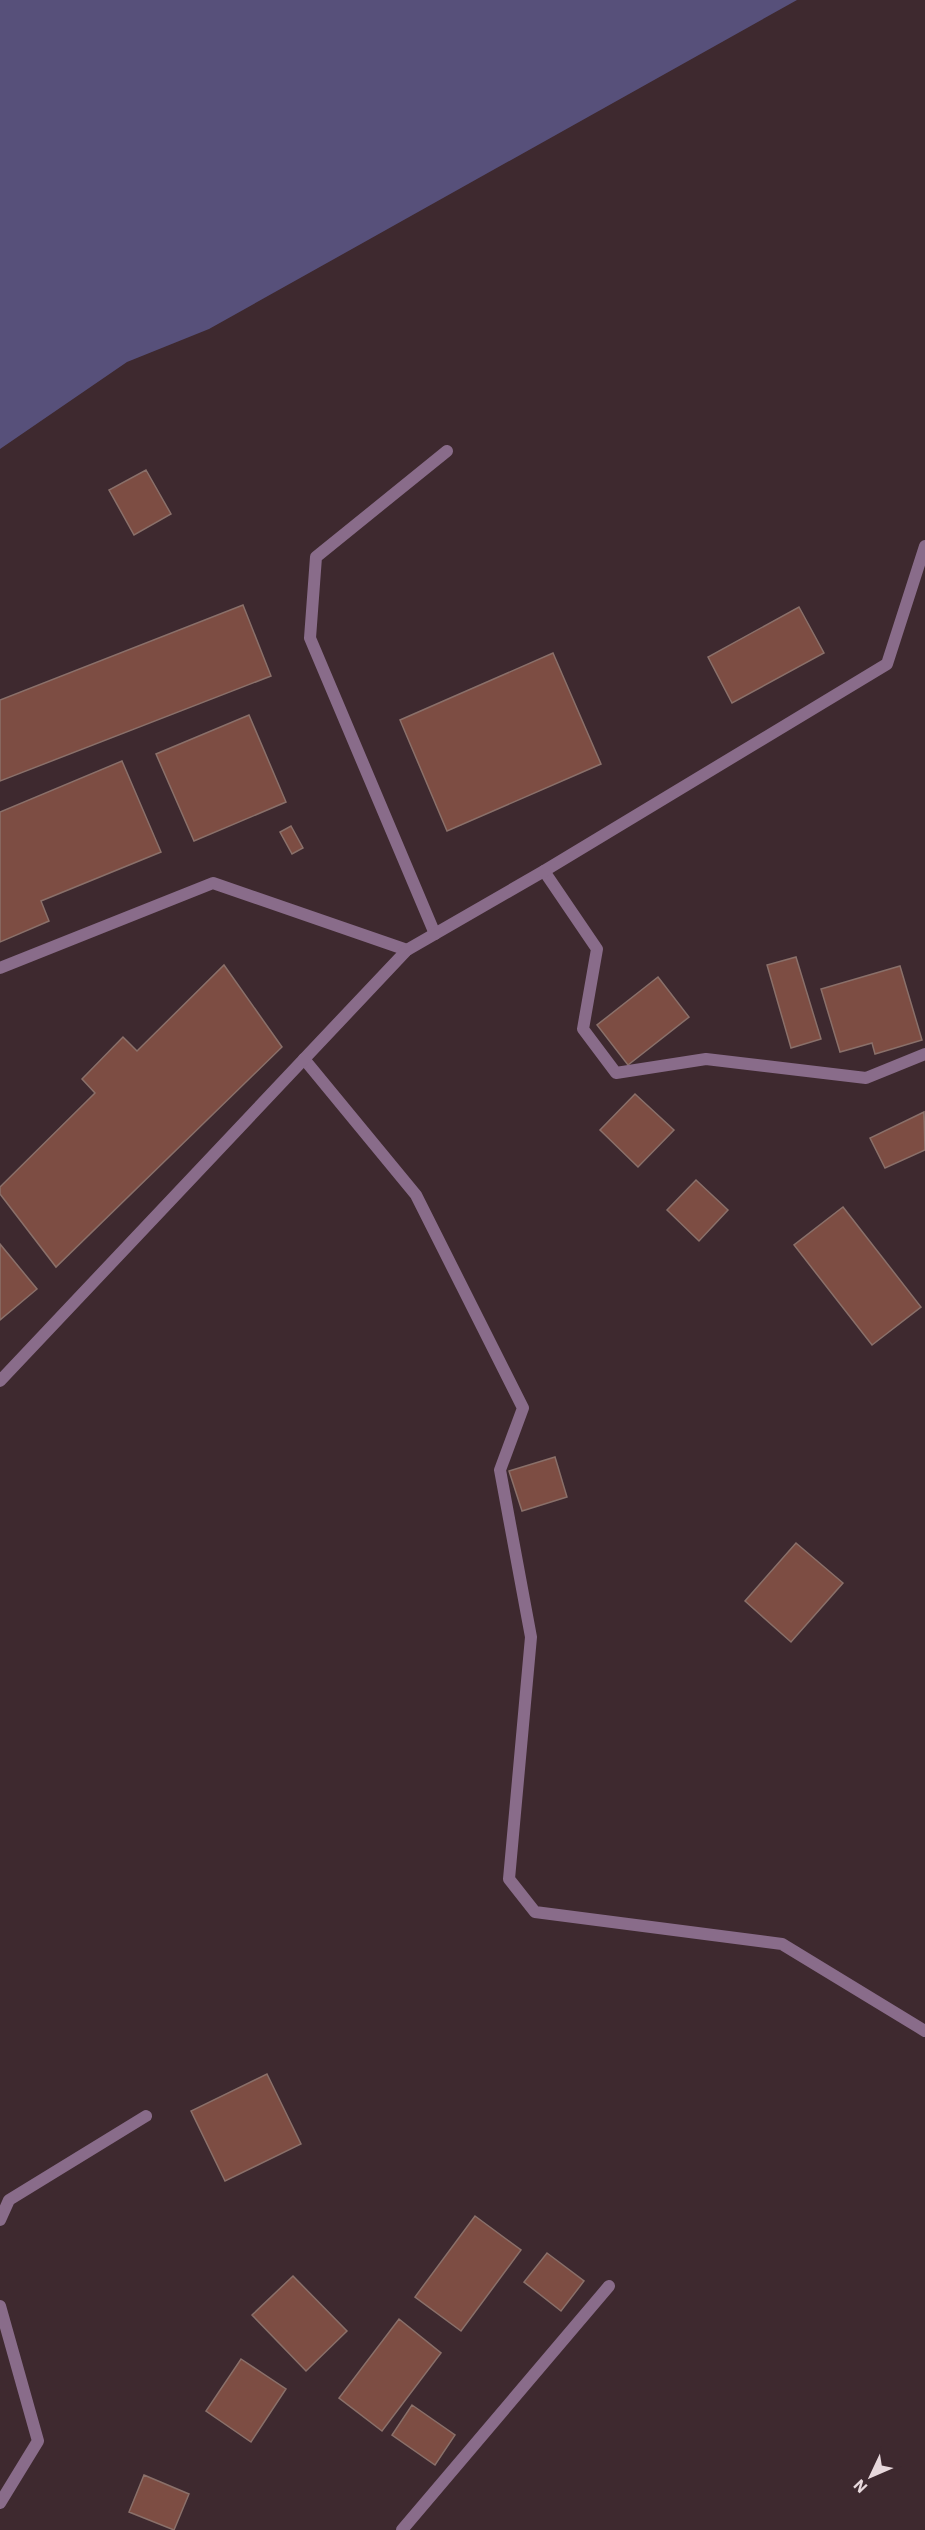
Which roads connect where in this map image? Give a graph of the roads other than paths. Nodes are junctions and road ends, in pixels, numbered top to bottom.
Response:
1 (447, 451) dead end
2 (925, 546) edge
3 (544, 871) junction
4 (435, 934) junction
5 (407, 950) junction
6 (0, 968) edge
7 (925, 1054) edge
8 (304, 1059) junction
9 (0, 1381) edge
10 (925, 2031) edge
11 (146, 2116) dead end
12 (0, 2220) edge
13 (609, 2286) dead end
14 (0, 2306) edge
15 (0, 2503) edge
16 (402, 2530) edge

1 - 4 street
2 - 3 street
3 - 4 street
3 - 7 street
4 - 5 street
5 - 6 street
5 - 8 street
8 - 9 street
8 - 10 street
11 - 12 street
13 - 16 street
14 - 15 street

